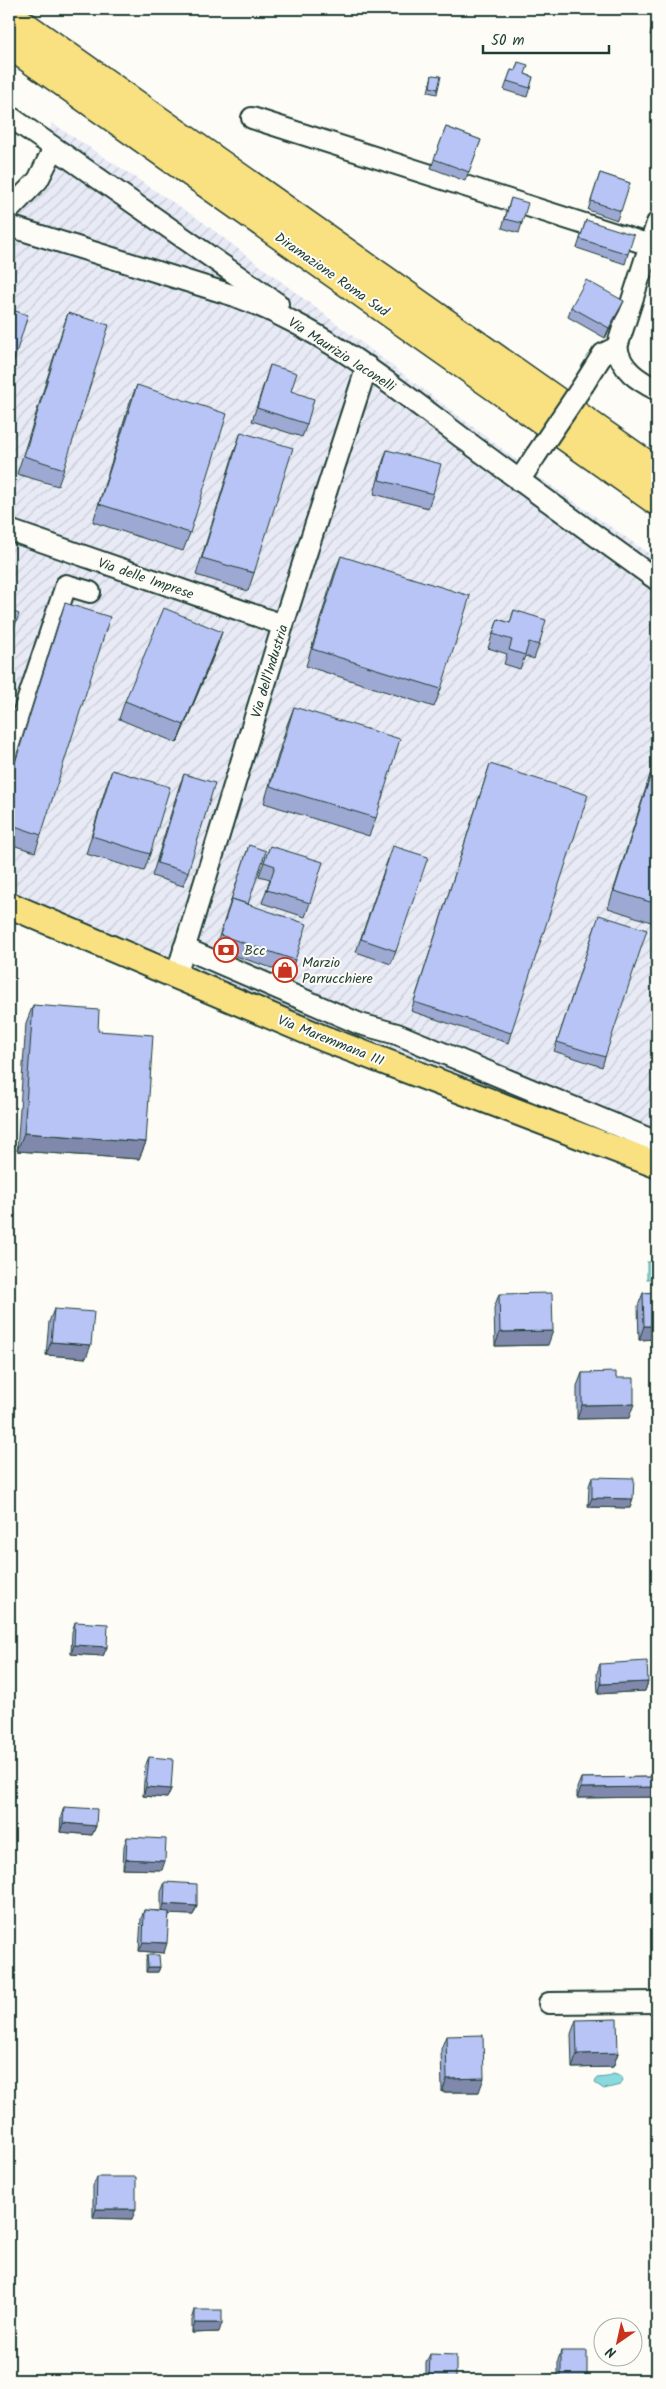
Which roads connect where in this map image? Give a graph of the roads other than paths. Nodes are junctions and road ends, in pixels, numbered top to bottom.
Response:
1 (9, 15) edge
2 (9, 44) edge
3 (9, 116) edge
4 (252, 118) dead end
5 (54, 148) junction
6 (9, 210) edge
7 (657, 223) edge
8 (9, 226) edge
9 (650, 245) junction
10 (617, 348) junction
11 (367, 366) junction
12 (657, 390) edge
13 (657, 472) edge
14 (519, 480) junction
15 (657, 501) edge
16 (9, 530) edge
17 (657, 580) edge
18 (90, 592) dead end
19 (283, 625) junction
20 (9, 756) edge
21 (9, 905) edge
22 (184, 948) junction
23 (176, 976) junction
24 (657, 1142) edge
25 (657, 1165) edge
26 (657, 2002) edge
27 (549, 2003) dead end

1 - 13 highway, Diramazione Roma Sud
2 - 15 highway, Diramazione Roma Sud
3 - 5 street
4 - 9 street
5 - 6 street
5 - 11 street
7 - 9 street
8 - 11 street, Via Maurizio Iaconelli
9 - 10 street
10 - 12 street
10 - 14 street, bridge
11 - 14 street, Via Maurizio Iaconelli
11 - 19 street, Via dell'Industria
14 - 17 street, Via Maurizio Iaconelli
16 - 19 street, Via delle Imprese
18 - 20 street
19 - 22 street, Via dell'Industria
21 - 23 main road, Via Maremmana III
22 - 23 street, Via dell'Industria
22 - 24 street
23 - 25 main road, Via Maremmana III
26 - 27 street

